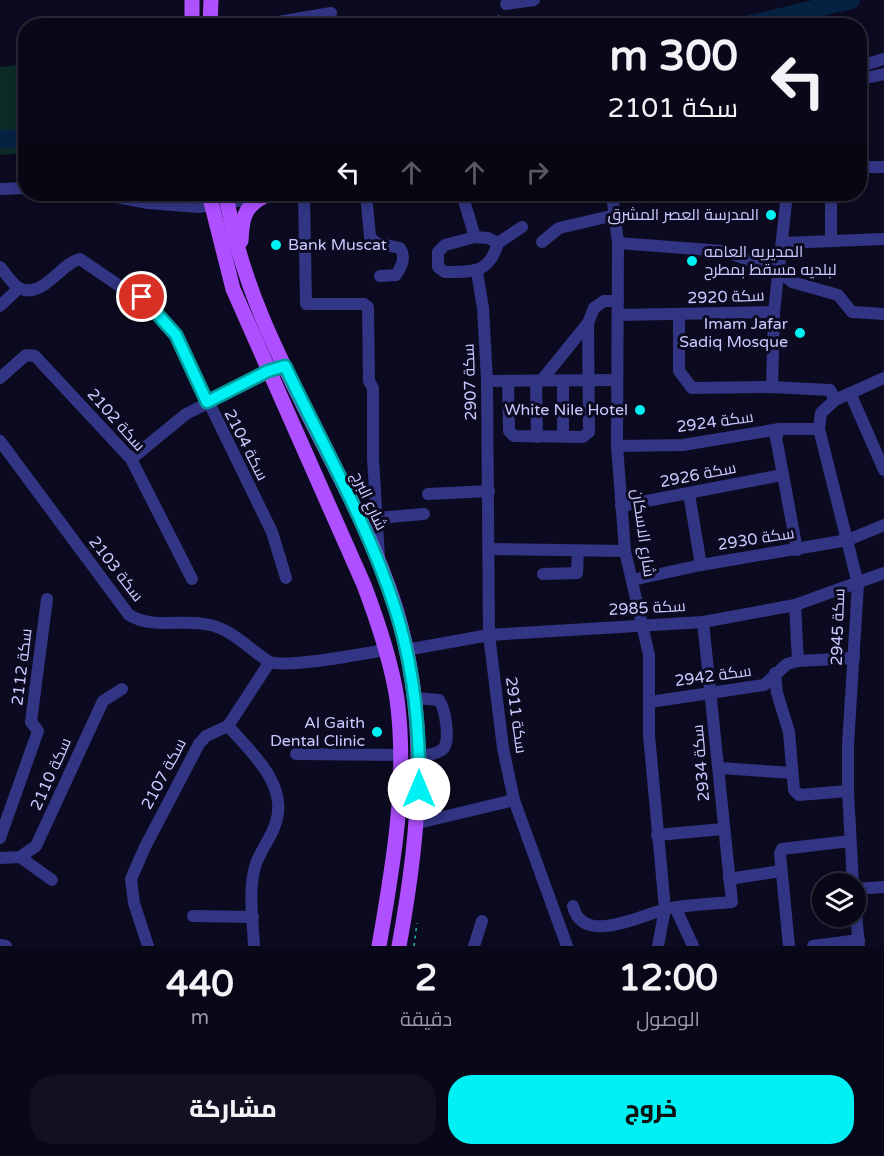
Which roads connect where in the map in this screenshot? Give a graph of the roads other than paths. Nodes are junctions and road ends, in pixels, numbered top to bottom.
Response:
1 (192, 0) edge
2 (211, 0) edge
3 (534, 0) edge
4 (506, 4) road end
5 (331, 12) dead end
6 (192, 18) edge
7 (213, 18) edge
8 (298, 18) edge
9 (884, 60) edge
10 (867, 64) edge
11 (884, 74) edge
12 (867, 78) edge
13 (867, 167) edge
14 (884, 167) edge
15 (18, 188) edge
16 (0, 189) edge
17 (138, 201) edge
18 (194, 201) edge
19 (208, 201) edge
20 (228, 201) edge
21 (254, 201) edge
22 (304, 201) edge
23 (367, 201) edge
24 (464, 201) edge
25 (613, 201) edge
26 (786, 201) edge
27 (831, 201) edge
28 (615, 215) junction
29 (522, 226) dead end
30 (475, 237) junction
31 (884, 239) edge
32 (831, 240) junction
33 (542, 242) dead end
34 (498, 243) junction
35 (618, 243) junction
36 (783, 243) junction
37 (240, 256) junction
38 (0, 267) edge
39 (779, 270) junction
40 (477, 272) junction
41 (380, 276) dead end
42 (19, 288) junction
43 (618, 301) junction
44 (0, 306) edge
45 (774, 312) junction
46 (884, 314) edge
47 (618, 315) junction
48 (679, 315) junction
49 (588, 323) junction
50 (285, 366) junction
51 (268, 371) junction
52 (0, 378) edge
53 (884, 378) edge
54 (617, 380) junction
55 (487, 381) junction
56 (508, 381) junction
57 (539, 381) junction
58 (563, 381) junction
59 (588, 381) junction
60 (772, 387) junction
61 (850, 393) junction
62 (835, 400) junction
63 (207, 402) junction
64 (779, 429) junction
65 (819, 429) junction
66 (563, 436) junction
67 (537, 437) junction
68 (0, 441) edge
69 (879, 443) edge
70 (617, 446) junction
71 (131, 459) junction
72 (884, 470) edge
73 (782, 475) junction
74 (489, 491) junction
75 (428, 494) dead end
76 (689, 494) junction
77 (621, 506) junction
78 (424, 513) dead end
79 (377, 518) junction
80 (884, 525) edge
81 (848, 540) junction
82 (489, 549) junction
83 (797, 550) junction
84 (578, 551) junction
85 (625, 551) junction
86 (701, 565) junction
87 (380, 567) junction
88 (884, 573) edge
89 (543, 574) dead end
90 (286, 578) dead end
91 (192, 579) dead end
92 (632, 580) junction
93 (858, 584) junction
94 (47, 599) dead end
95 (795, 605) junction
96 (703, 622) junction
97 (643, 625) junction
98 (489, 635) junction
99 (386, 650) junction
100 (406, 650) junction
101 (854, 658) junction
102 (798, 661) junction
103 (269, 663) junction
104 (775, 673) junction
105 (122, 689) dead end
106 (710, 694) junction
107 (415, 698) junction
108 (650, 702) junction
109 (228, 726) junction
110 (296, 754) dead end
111 (400, 755) junction
112 (419, 757) junction
113 (720, 768) junction
114 (792, 773) junction
115 (848, 791) junction
116 (514, 800) junction
117 (418, 823) junction
118 (723, 828) junction
119 (657, 835) junction
120 (0, 838) edge
121 (850, 840) junction
122 (20, 857) junction
123 (0, 858) edge
124 (781, 871) junction
125 (852, 873) edge
126 (729, 879) junction
127 (52, 880) dead end
128 (884, 887) edge
129 (866, 889) edge
130 (573, 906) dead end
131 (670, 909) junction
132 (193, 916) dead end
133 (253, 917) junction
134 (482, 921) dead end
135 (857, 927) edge
136 (859, 943) edge
137 (662, 944) edge
138 (0, 945) edge
139 (6, 946) edge
140 (148, 946) edge
141 (254, 946) edge
142 (379, 946) edge
143 (399, 946) edge
144 (474, 946) edge
145 (567, 946) edge
146 (693, 946) edge
147 (789, 946) edge
148 (813, 946) edge

1 - 6 main road
2 - 7 main road
3 - 4 street
5 - 8 street
9 - 10 street
11 - 12 street
13 - 14 street
15 - 16 street
17 - 18 street
19 - 51 main road
20 - 37 main road, شارع البرج
21 - 37 main road
22 - 79 street
23 - 41 street
24 - 30 street
25 - 28 street, شارع الاسكان
26 - 36 street
27 - 32 street
28 - 33 street
28 - 35 street, شارع الاسكان
29 - 34 street
30 - 34 street
30 - 40 street
31 - 32 street
32 - 36 street
34 - 40 street
35 - 39 street
35 - 43 street, شارع الاسكان
36 - 39 street
37 - 50 main road, شارع البرج
38 - 42 street
39 - 45 street
39 - 46 street
40 - 55 street, سكة 2907
42 - 44 street
42 - 63 street, سكة 2104
43 - 47 street, شارع الاسكان
43 - 49 street
45 - 48 street, سكة 2920
45 - 60 street
47 - 48 street, سكة 2920
47 - 54 street, شارع الاسكان
48 - 60 street, سكة 2920
49 - 57 street
49 - 59 street
50 - 51 street
50 - 87 main road, شارع البرج
51 - 63 street
51 - 99 main road
52 - 71 street, سكة 2102
53 - 61 street
54 - 59 street
54 - 70 street, شارع الاسكان
55 - 56 street
55 - 74 street, سكة 2907
56 - 57 street
56 - 67 street
57 - 58 street
57 - 67 street
58 - 59 street
58 - 66 street
59 - 66 street
60 - 62 street
61 - 62 street
61 - 69 street
62 - 65 street
63 - 71 street
63 - 90 street, سكة 2104
64 - 65 street, سكة 2924
64 - 70 street, سكة 2924
64 - 73 street
65 - 81 street, سكة 2945
66 - 67 street
68 - 103 street, سكة 2103
69 - 72 street
70 - 77 street, شارع الاسكان
71 - 91 street, سكة 2102
73 - 76 street, سكة 2926
73 - 83 street
74 - 75 street
74 - 82 street, سكة 2907
76 - 77 street, سكة 2926
76 - 86 street
77 - 85 street, شارع الاسكان
78 - 79 street
79 - 87 street
80 - 81 street, سكة 2930
81 - 83 street, سكة 2930
81 - 93 street, سكة 2945
82 - 84 street
82 - 98 street, سكة 2907
83 - 86 street, سكة 2930
84 - 85 street
84 - 89 street
85 - 92 street, شارع الاسكان
86 - 92 street, سكة 2930
87 - 100 main road, شارع البرج
88 - 93 street, سكة 2985
92 - 97 street, شارع الاسكان
93 - 95 street, سكة 2985
93 - 101 street, سكة 2945
94 - 120 street, سكة 2112
95 - 96 street, سكة 2985
95 - 102 street
96 - 97 street, سكة 2985
96 - 106 street, سكة 2934
97 - 98 street, سكة 2985
97 - 108 street, شارع الاسكان
98 - 100 street, سكة 2985
98 - 116 street, سكة 2911
99 - 103 street
99 - 111 main road
100 - 107 main road, شارع البرج
101 - 102 street, سكة 2942
101 - 115 street, سكة 2945
102 - 104 street, سكة 2942
103 - 109 street
104 - 106 street, سكة 2942
104 - 114 street, سكة 2942
105 - 122 street, سكة 2110
106 - 108 street, سكة 2942
106 - 113 street, سكة 2934
107 - 112 main road, شارع البرج
107 - 112 street
108 - 119 street, شارع الاسكان
109 - 133 street
109 - 140 street, سكة 2107
110 - 111 street
111 - 142 main road
112 - 117 main road, شارع البرج
113 - 114 street
113 - 118 street, سكة 2934
114 - 115 street, سكة 2942
115 - 121 street, سكة 2945
116 - 117 street
116 - 145 street, سكة 2911
117 - 143 main road, شارع البرج
118 - 119 street
118 - 126 street, سكة 2934
119 - 131 street, شارع الاسكان
121 - 124 street
121 - 125 street, سكة 2945
122 - 123 street
122 - 127 street
124 - 126 street
124 - 147 street
126 - 131 street, سكة 2934
128 - 129 street
130 - 131 street
131 - 137 street, شارع الاسكان
131 - 146 street
132 - 133 street
133 - 141 street
134 - 144 street
135 - 136 street
136 - 148 street
138 - 139 street

